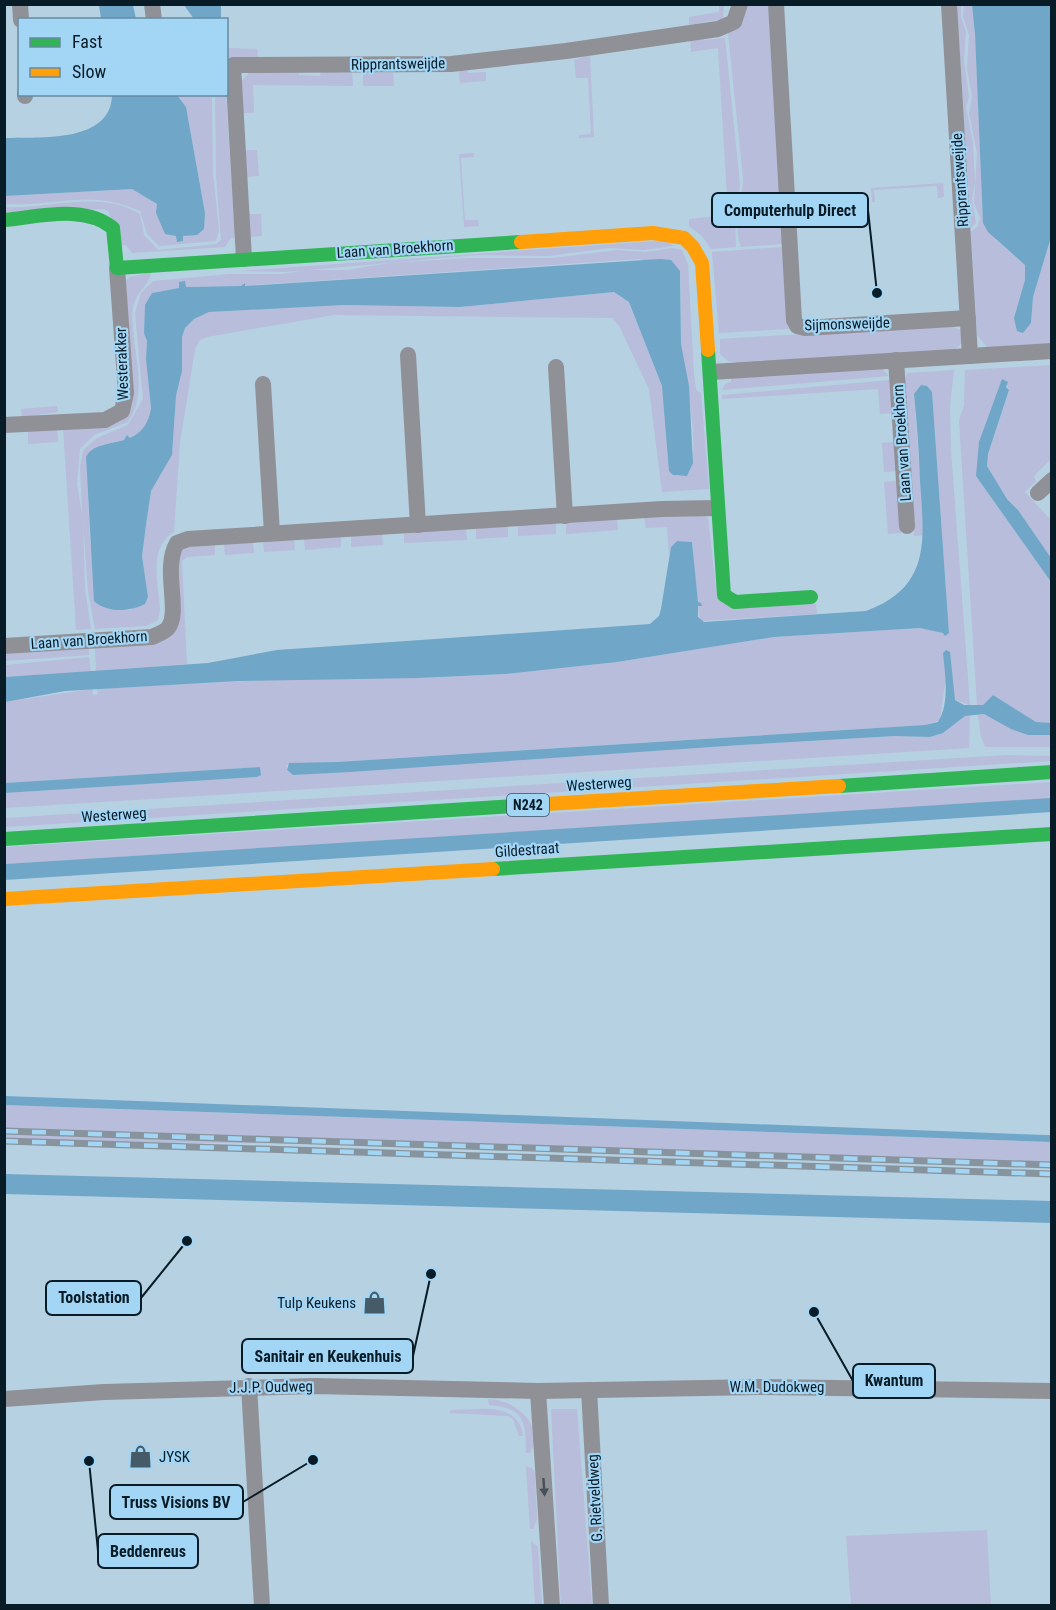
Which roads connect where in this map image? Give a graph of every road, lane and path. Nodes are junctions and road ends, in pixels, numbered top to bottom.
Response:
1 (740, 4) edge
2 (776, 4) edge
3 (949, 4) edge
4 (230, 65) edge
5 (4, 220) edge
6 (244, 259) junction
7 (117, 268) junction
8 (968, 318) junction
9 (1052, 351) edge
10 (408, 355) dead end
11 (970, 356) junction
12 (896, 360) junction
13 (556, 367) dead end
14 (711, 372) junction
15 (263, 384) dead end
16 (4, 425) edge
17 (1052, 480) edge
18 (1038, 493) dead end
19 (717, 508) junction
20 (565, 516) junction
21 (418, 525) junction
22 (907, 526) dead end
23 (272, 533) junction
24 (811, 597) dead end
25 (4, 646) edge
26 (1052, 772) edge
27 (1052, 834) edge
28 (4, 839) edge
29 (4, 899) edge
30 (249, 1386) junction
31 (590, 1390) junction
32 (538, 1391) junction
33 (1052, 1391) edge
34 (4, 1399) edge
35 (262, 1605) edge
36 (552, 1605) edge
37 (601, 1605) edge

1 - 4 street, Ripprantsweijde
2 - 8 street, Sijmonsweijde
3 - 8 street, Ripprantsweijde
4 - 6 street, Ripprantsweijde
5 - 7 street
6 - 7 street, Laan van Broekhorn
6 - 14 street, Laan van Broekhorn
7 - 16 street, Westerakker
8 - 11 street, Ripprantsweijde
9 - 11 street
10 - 21 street
11 - 12 street
12 - 14 street
12 - 22 street, Laan van Broekhorn
13 - 20 street
14 - 19 street, Laan van Broekhorn
15 - 23 street
17 - 18 street
19 - 20 street, Laan van Broekhorn
19 - 24 street, Laan van Broekhorn
20 - 21 street, Laan van Broekhorn
21 - 23 street, Laan van Broekhorn
23 - 25 street, Laan van Broekhorn
26 - 28 street, Westerweg / N242
27 - 29 street, Gildestraat
30 - 32 street, J.J.P. Oudweg
30 - 34 street, J.J.P. Oudweg
30 - 35 street
31 - 32 street, W.M. Dudokweg
31 - 33 street, W.M. Dudokweg
31 - 37 street, G. Rietveldweg
32 -> 36 street

